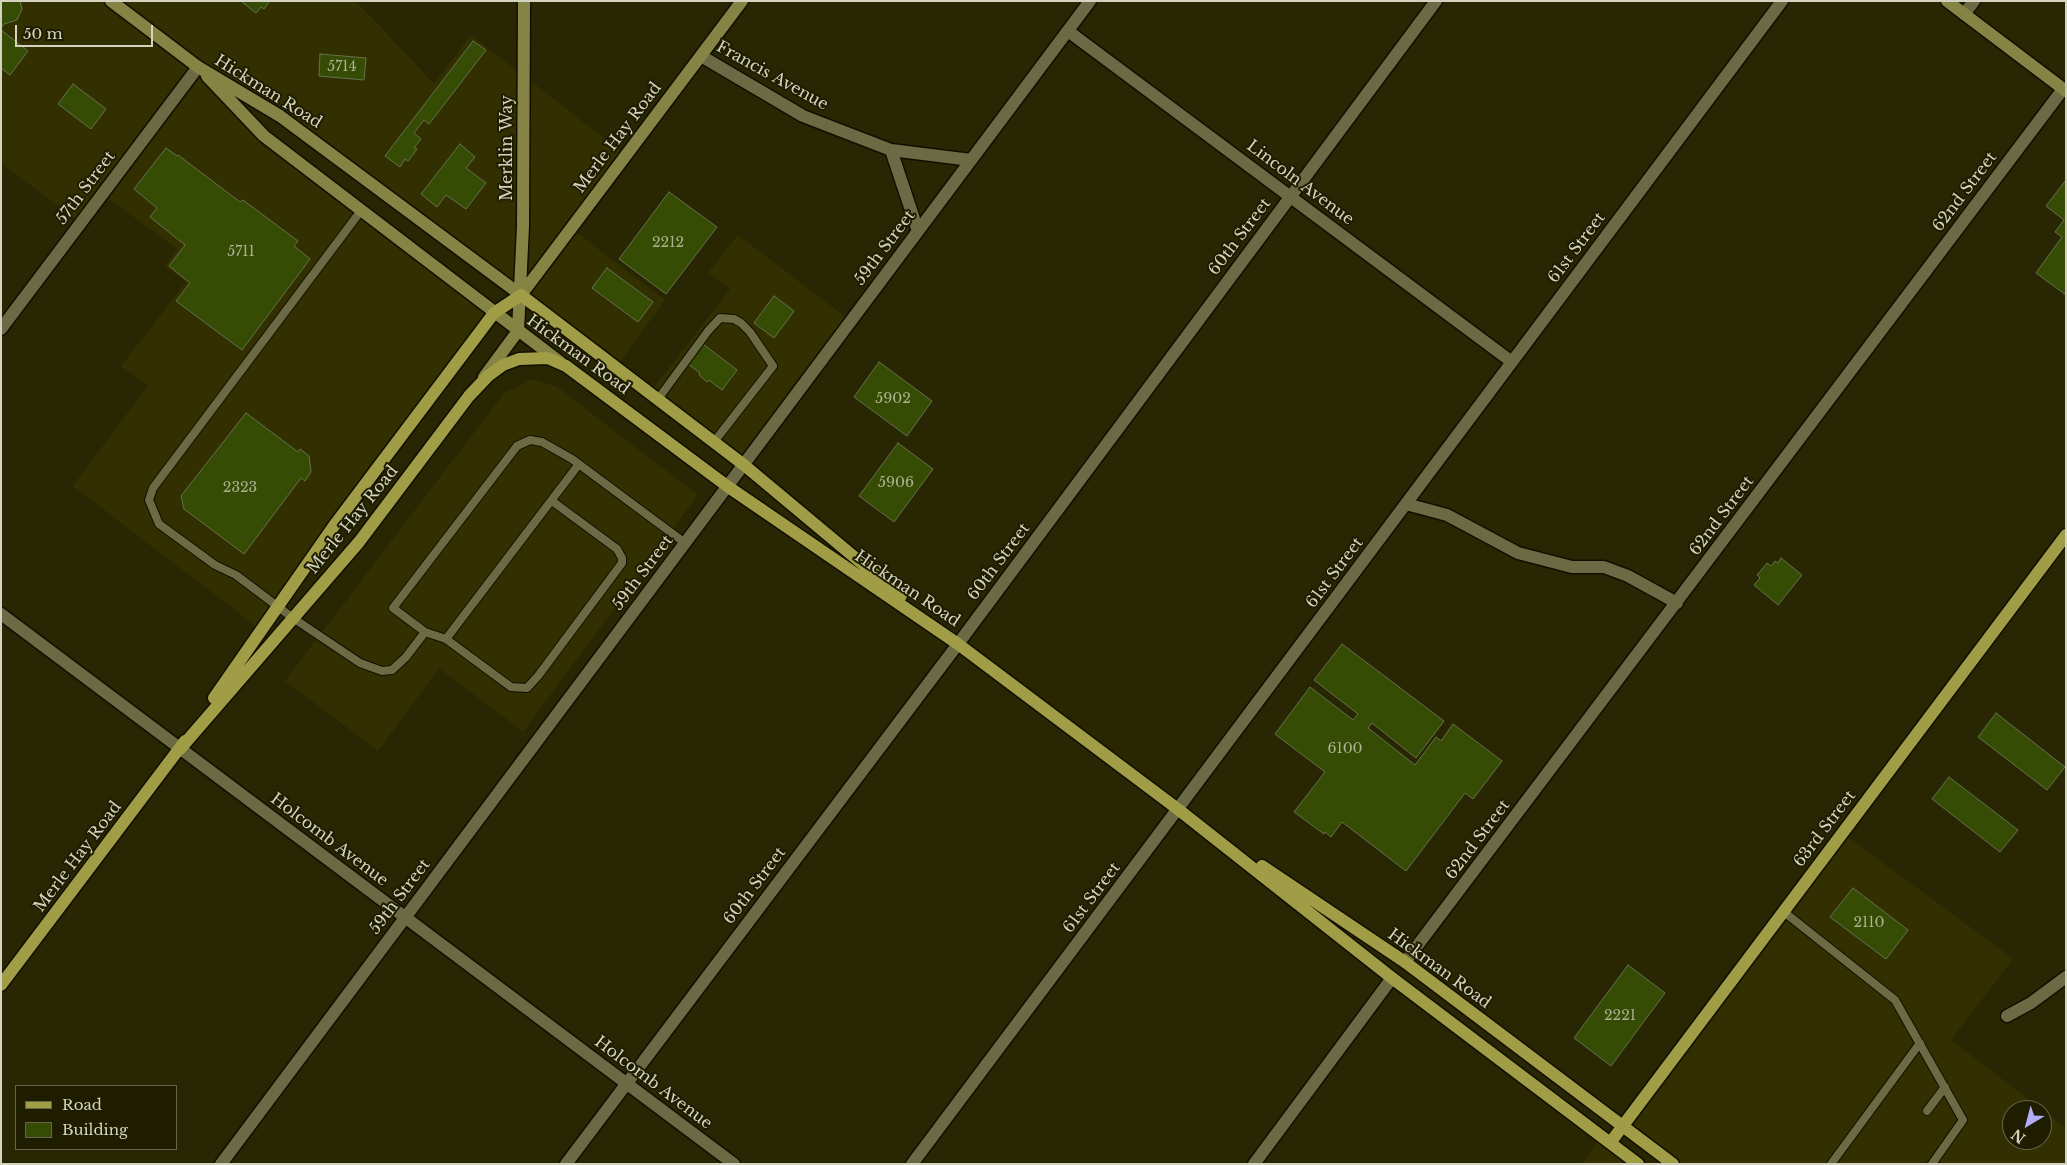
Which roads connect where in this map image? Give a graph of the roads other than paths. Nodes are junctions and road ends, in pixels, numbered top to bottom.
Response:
1 (110, 1) edge
2 (524, 1) edge
3 (742, 1) edge
4 (1090, 1) edge
5 (1436, 1) edge
6 (1782, 1) edge
7 (1947, 1) edge
8 (1974, 1) edge
9 (1964, 14) junction
10 (1068, 31) junction
11 (701, 56) junction
12 (198, 67) junction
13 (2064, 90) edge
14 (891, 150) junction
15 (971, 160) junction
16 (1290, 196) junction
17 (360, 212) junction
18 (918, 231) junction
19 (521, 295) junction
20 (494, 314) junction
21 (1, 329) edge
22 (518, 331) junction
23 (1512, 362) junction
24 (566, 366) junction
25 (469, 396) junction
26 (658, 399) junction
27 (714, 442) junction
28 (579, 464) junction
29 (744, 464) junction
30 (728, 486) junction
31 (552, 501) junction
32 (1406, 504) junction
33 (2066, 535) edge
34 (685, 543) junction
35 (1677, 603) junction
36 (277, 606) junction
37 (1, 614) edge
38 (293, 618) junction
39 (425, 632) junction
40 (446, 639) junction
41 (958, 644) junction
42 (180, 748) junction
43 (1179, 810) junction
44 (1784, 912) junction
45 (405, 918) junction
46 (1405, 962) junction
47 (2066, 976) edge
48 (1392, 978) junction
49 (1, 985) edge
50 (2006, 1016) dead end
51 (1920, 1043) junction
52 (627, 1084) junction
53 (1945, 1087) junction
54 (1927, 1111) dead end
55 (1623, 1126) junction
56 (1610, 1143) junction
57 (221, 1164) edge
58 (566, 1164) edge
59 (734, 1164) edge
60 (912, 1164) edge
61 (1254, 1164) edge
62 (1638, 1164) edge
63 (1673, 1164) edge
64 (1831, 1164) edge
65 (1932, 1164) edge

1 - 12 main road, Hickman Road
2 - 19 main road, Merklin Way
3 - 11 main road, Merle Hay Road
4 - 10 street, 59th Street
5 - 16 street, 60th Street
6 - 23 street, 61st Street
7 - 9 main road
8 - 9 street
9 - 13 main road
10 - 15 street, 59th Street
10 - 16 street, Lincoln Avenue
11 - 14 street, Francis Avenue
11 - 19 main road, Merle Hay Road
12 - 17 main road, Hickman Road
12 - 19 main road, Hickman Road
12 - 21 street, 57th Street
13 - 35 street, 62nd Street
14 - 15 street, Francis Avenue
14 - 18 street
15 - 18 street, 59th Street
16 - 23 street, Lincoln Avenue
16 - 41 street, 60th Street
17 - 20 main road, Hickman Road
17 - 36 lane
18 - 29 street, 59th Street
19 - 20 main road, Merle Hay Road
19 - 22 main road
19 - 26 main road, Hickman Road
20 - 22 main road, Hickman Road
20 - 36 main road, Merle Hay Road
22 - 24 main road, Hickman Road
22 - 25 main road, Merle Hay Road
23 - 32 street, 61st Street
24 - 25 main road
24 - 30 main road, Hickman Road
25 - 38 main road, Merle Hay Road
26 - 27 main road, Hickman Road
26 - 27 lane
27 - 29 main road, Hickman Road
28 - 31 lane
28 - 34 lane
28 - 39 lane
29 - 30 street, 59th Street
29 - 41 main road, Hickman Road
30 - 34 street, 59th Street
30 - 41 main road, Hickman Road
31 - 40 lane
31 - 40 lane
32 - 35 street
32 - 43 street, 61st Street
33 - 44 main road, 63rd Street
34 - 45 street, 59th Street
35 - 46 street, 62nd Street
36 - 38 lane
36 - 42 main road, Merle Hay Road
37 - 42 street, Holcomb Avenue
38 - 39 lane
38 - 42 main road, Merle Hay Road
39 - 40 lane
41 - 43 main road, Hickman Road
41 - 52 street, 60th Street
42 - 45 street, Holcomb Avenue
42 - 49 main road, Merle Hay Road
43 - 46 main road, Hickman Road
43 - 48 main road, Hickman Road
43 - 60 street, 61st Street
44 - 51 lane
44 - 55 main road, 63rd Street
45 - 52 street, Holcomb Avenue
45 - 57 street, 59th Street
46 - 55 main road, Hickman Road
47 - 50 street
48 - 56 main road, Hickman Road
48 - 61 street
51 - 53 lane
51 - 64 lane
52 - 58 street, 60th Street
52 - 59 street, Holcomb Avenue
53 - 54 lane
53 - 65 lane
55 - 56 main road, 63rd Street
55 - 63 main road, Hickman Road
56 - 62 main road, Hickman Road

